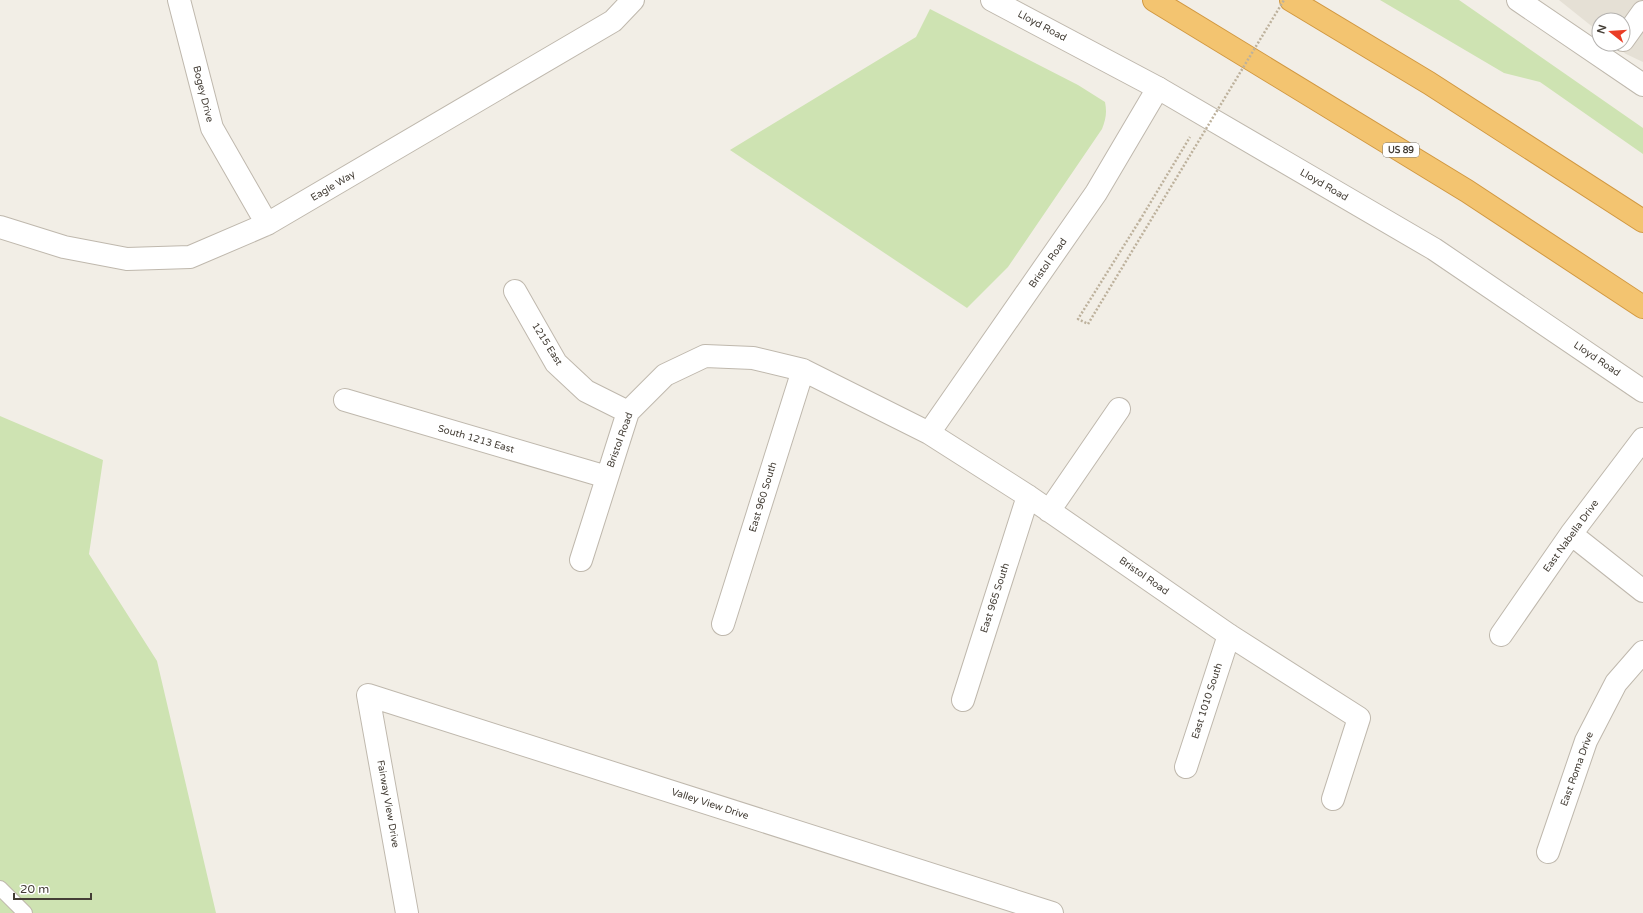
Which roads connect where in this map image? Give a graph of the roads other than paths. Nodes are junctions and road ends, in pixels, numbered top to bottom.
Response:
1 (179, 0) edge
2 (633, 0) edge
3 (992, 0) edge
4 (1154, 0) edge
5 (1291, 0) edge
6 (1518, 0) edge
7 (1643, 12) edge
8 (1631, 29) edge
9 (1591, 40) edge
10 (1614, 52) edge
11 (1643, 85) edge
12 (1158, 88) junction
13 (1643, 221) edge
14 (267, 224) junction
15 (0, 228) edge
16 (515, 291) dead end
17 (1643, 308) edge
18 (803, 370) junction
19 (1643, 391) edge
20 (345, 400) dead end
21 (1119, 409) dead end
22 (628, 412) junction
23 (929, 433) junction
24 (1643, 439) edge
25 (607, 477) junction
26 (1028, 496) junction
27 (1049, 511) junction
28 (1571, 534) junction
29 (581, 560) dead end
30 (1643, 591) edge
31 (723, 624) dead end
32 (1229, 635) junction
33 (1501, 635) dead end
34 (1643, 652) edge
35 (368, 695) joint
36 (963, 700) dead end
37 (1186, 767) dead end
38 (1333, 799) dead end
39 (1548, 852) dead end
40 (0, 888) edge
41 (995, 905) edge
42 (25, 913) edge
43 (407, 913) edge
44 (1052, 913) edge

1 - 14 street, Bogey Drive
2 - 14 street, Eagle Way
3 - 12 street, Lloyd Road
4 - 17 highway, US 89
5 - 13 highway
6 - 9 street
7 - 8 street
10 - 11 street
12 - 19 street, Lloyd Road
12 - 23 street, Bristol Road
14 - 15 street, Eagle Way
16 - 22 street, 1215 East
18 - 22 street, Bristol Road
18 - 23 street, Bristol Road
18 - 31 street, East 960 South
20 - 25 street, South 1213 East
21 - 27 street
22 - 25 street, Bristol Road
23 - 26 street, Bristol Road
24 - 28 street, East Nabella Drive
25 - 29 street, Bristol Road
26 - 27 street, Bristol Road
26 - 36 street, East 965 South
27 - 32 street, Bristol Road
28 - 30 street
28 - 33 street, East Nabella Drive
32 - 37 street, East 1010 South
32 - 38 street, Bristol Road
34 - 39 street, East Roma Drive
35 - 41 street, Valley View Drive
35 - 43 street, Fairway View Drive
40 - 42 lane
41 - 44 street, Valley View Drive

